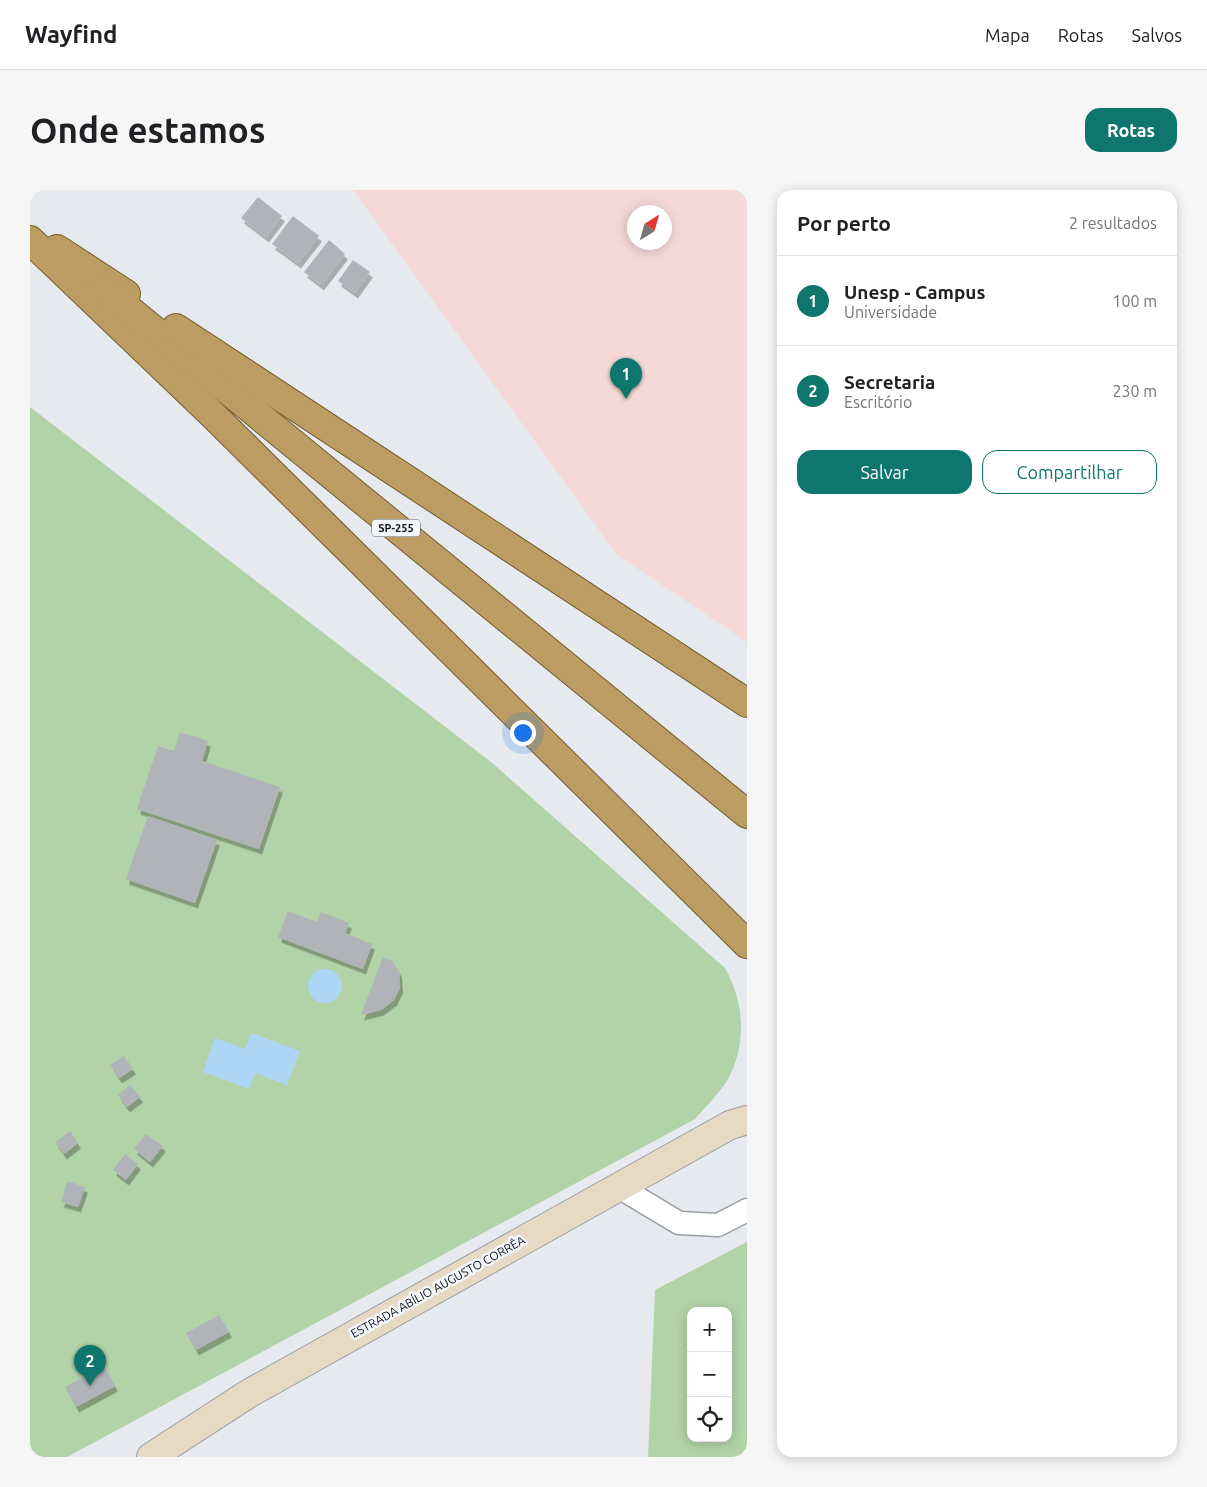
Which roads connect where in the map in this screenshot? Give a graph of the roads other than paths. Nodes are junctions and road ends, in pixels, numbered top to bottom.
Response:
1 (35, 237) edge
2 (747, 703) edge
3 (747, 814) edge
4 (747, 944) edge
5 (741, 1117) edge
6 (619, 1187) junction
7 (747, 1210) edge
8 (151, 1457) edge

1 - 2 highway
1 - 3 highway, SP-255
1 - 4 highway
5 - 6 main road, ESTRADA ABÍLIO AUGUSTO CORRÊA
6 - 7 street
6 - 8 main road, ESTRADA ABÍLIO AUGUSTO CORRÊA

